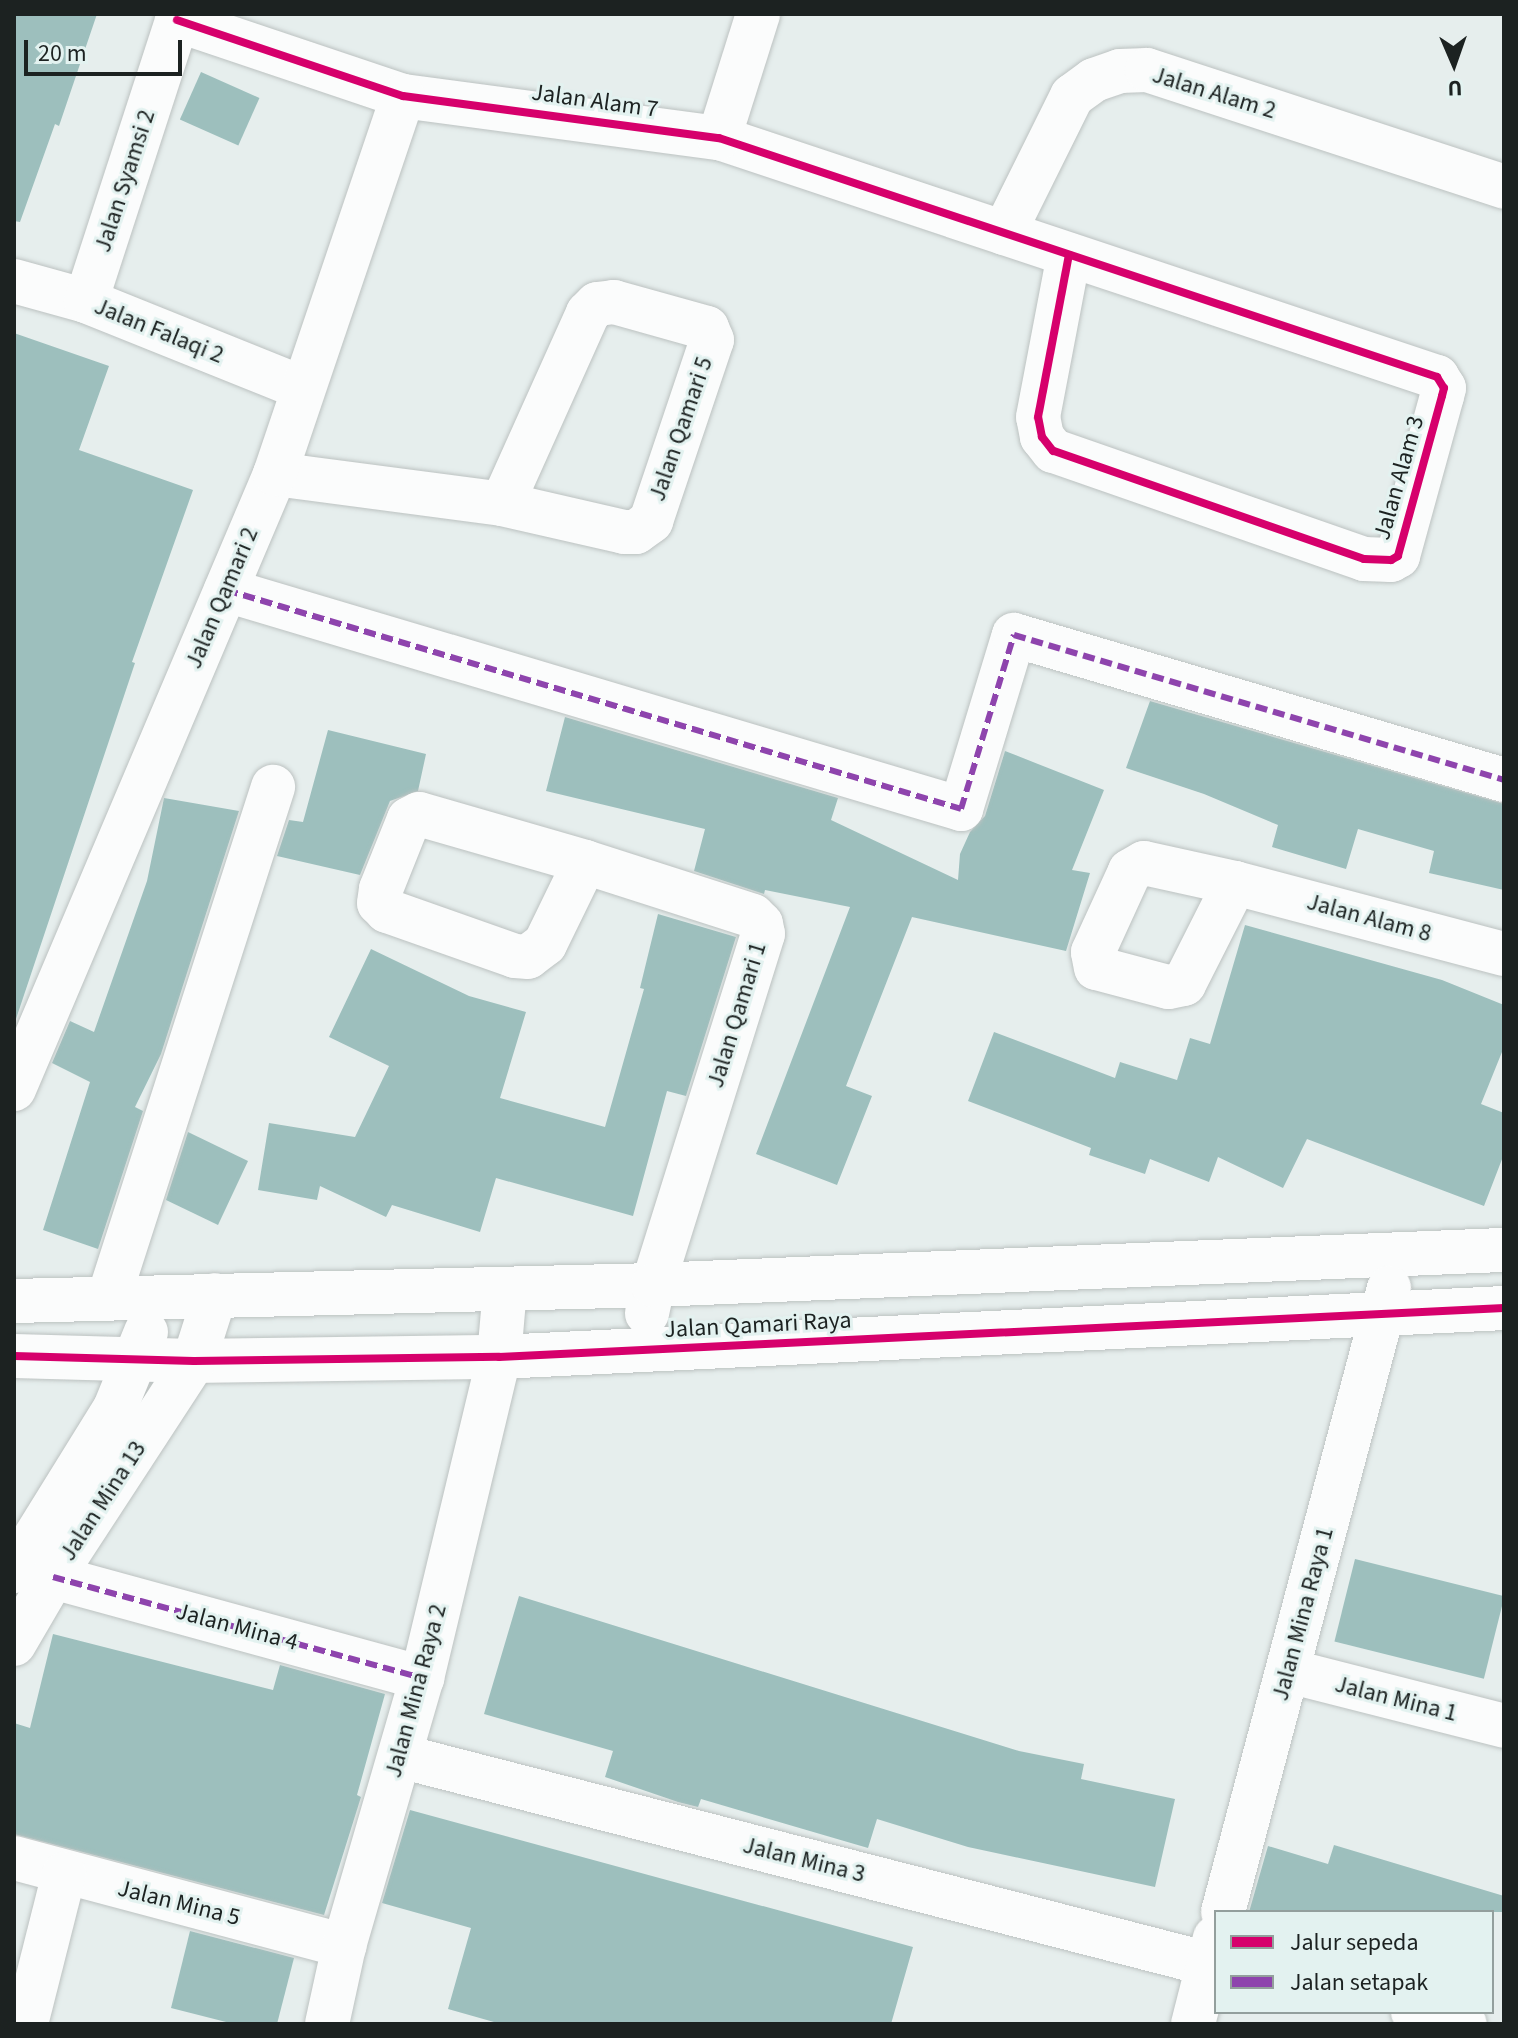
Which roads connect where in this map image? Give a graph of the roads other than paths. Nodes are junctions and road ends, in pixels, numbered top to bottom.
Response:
1 (758, 14) edge
2 (178, 17) edge
3 (403, 96) junction
4 (719, 138) junction
5 (1504, 187) edge
6 (1004, 233) junction
7 (1069, 255) junction
8 (14, 281) edge
9 (86, 301) junction
10 (302, 388) junction
11 (275, 474) junction
12 (502, 504) junction
13 (226, 590) junction
14 (1504, 780) edge
15 (273, 787) dead end
16 (585, 862) dead end
17 (1235, 883) dead end
18 (1504, 954) edge
19 (14, 1089) edge
20 (1504, 1250) edge
21 (1397, 1256) junction
22 (653, 1285) junction
23 (505, 1289) junction
24 (215, 1295) junction
25 (158, 1296) junction
26 (109, 1297) junction
27 (14, 1301) edge
28 (1504, 1308) edge
29 (1382, 1316) junction
30 (640, 1350) junction
31 (14, 1356) edge
32 (499, 1357) junction
33 (138, 1359) junction
34 (194, 1361) junction
35 (34, 1574) edge
36 (14, 1644) edge
37 (1289, 1671) junction
38 (422, 1678) junction
39 (1504, 1726) edge
40 (400, 1756) junction
41 (14, 1858) edge
42 (64, 1874) junction
43 (1224, 1910) edge
44 (344, 1946) junction
45 (1213, 1955) edge
46 (1422, 2014) edge
47 (26, 2024) edge
48 (327, 2024) edge
49 (1193, 2024) edge
50 (1465, 2024) edge

1 - 4 street
2 - 3 street, Jalan Alam 7
2 - 9 street, Jalan Syamsi 2
3 - 4 street, Jalan Alam 7
3 - 10 street, Jalan Qamari 2
4 - 6 street, Jalan Alam 7
5 - 6 street, Jalan Alam 2
6 - 7 street, Jalan Alam 3
7 - 7 street, Jalan Alam 3
8 - 9 street, Jalan Falaqi 2
9 - 10 street, Jalan Falaqi 2
10 - 11 street, Jalan Qamari 2
11 - 12 street, Jalan Qamari 5
11 - 13 street, Jalan Qamari 2
12 - 12 street, Jalan Qamari 5
13 - 14 street
13 - 19 street, Jalan Qamari 2
15 - 26 street
16 - 22 street, Jalan Qamari 1
17 - 18 street, Jalan Alam 8
20 - 21 street, Jalan Qamari Raya
21 - 22 street, Jalan Qamari Raya
21 - 29 street, Jalan Mina Raya 1
22 - 23 street, Jalan Qamari Raya
22 - 30 street, Jalan Qamari 1
23 - 24 street, Jalan Qamari Raya
23 - 32 street, Jalan Mina Raya 2
24 - 25 street, Jalan Qamari Raya
24 - 34 street, Jalan Mina 13
25 - 26 street, Jalan Qamari Raya
25 - 33 street
26 - 27 street, Jalan Qamari Raya
28 - 29 street, Jalan Qamari Raya
29 - 30 street, Jalan Qamari Raya
29 - 37 street, Jalan Mina Raya 1
30 - 32 street, Jalan Qamari Raya
31 - 33 street, Jalan Qamari Raya
32 - 34 street, Jalan Qamari Raya
32 - 38 street, Jalan Mina Raya 2
33 - 34 street, Jalan Qamari Raya
33 - 35 street
34 - 35 street, Jalan Mina 13
35 - 36 street, Jalan Mina 13
35 - 38 street, Jalan Mina 4
37 - 39 street, Jalan Mina 1
37 - 43 street, Jalan Mina Raya 1
38 - 40 street, Jalan Mina Raya 2
40 - 44 street, Jalan Mina Raya 2
40 - 45 street, Jalan Mina 3
41 - 42 street, Jalan Mina 5
42 - 44 street, Jalan Mina 5
42 - 47 street
44 - 48 street, Jalan Mina Raya 2
45 - 49 street
46 - 50 street

